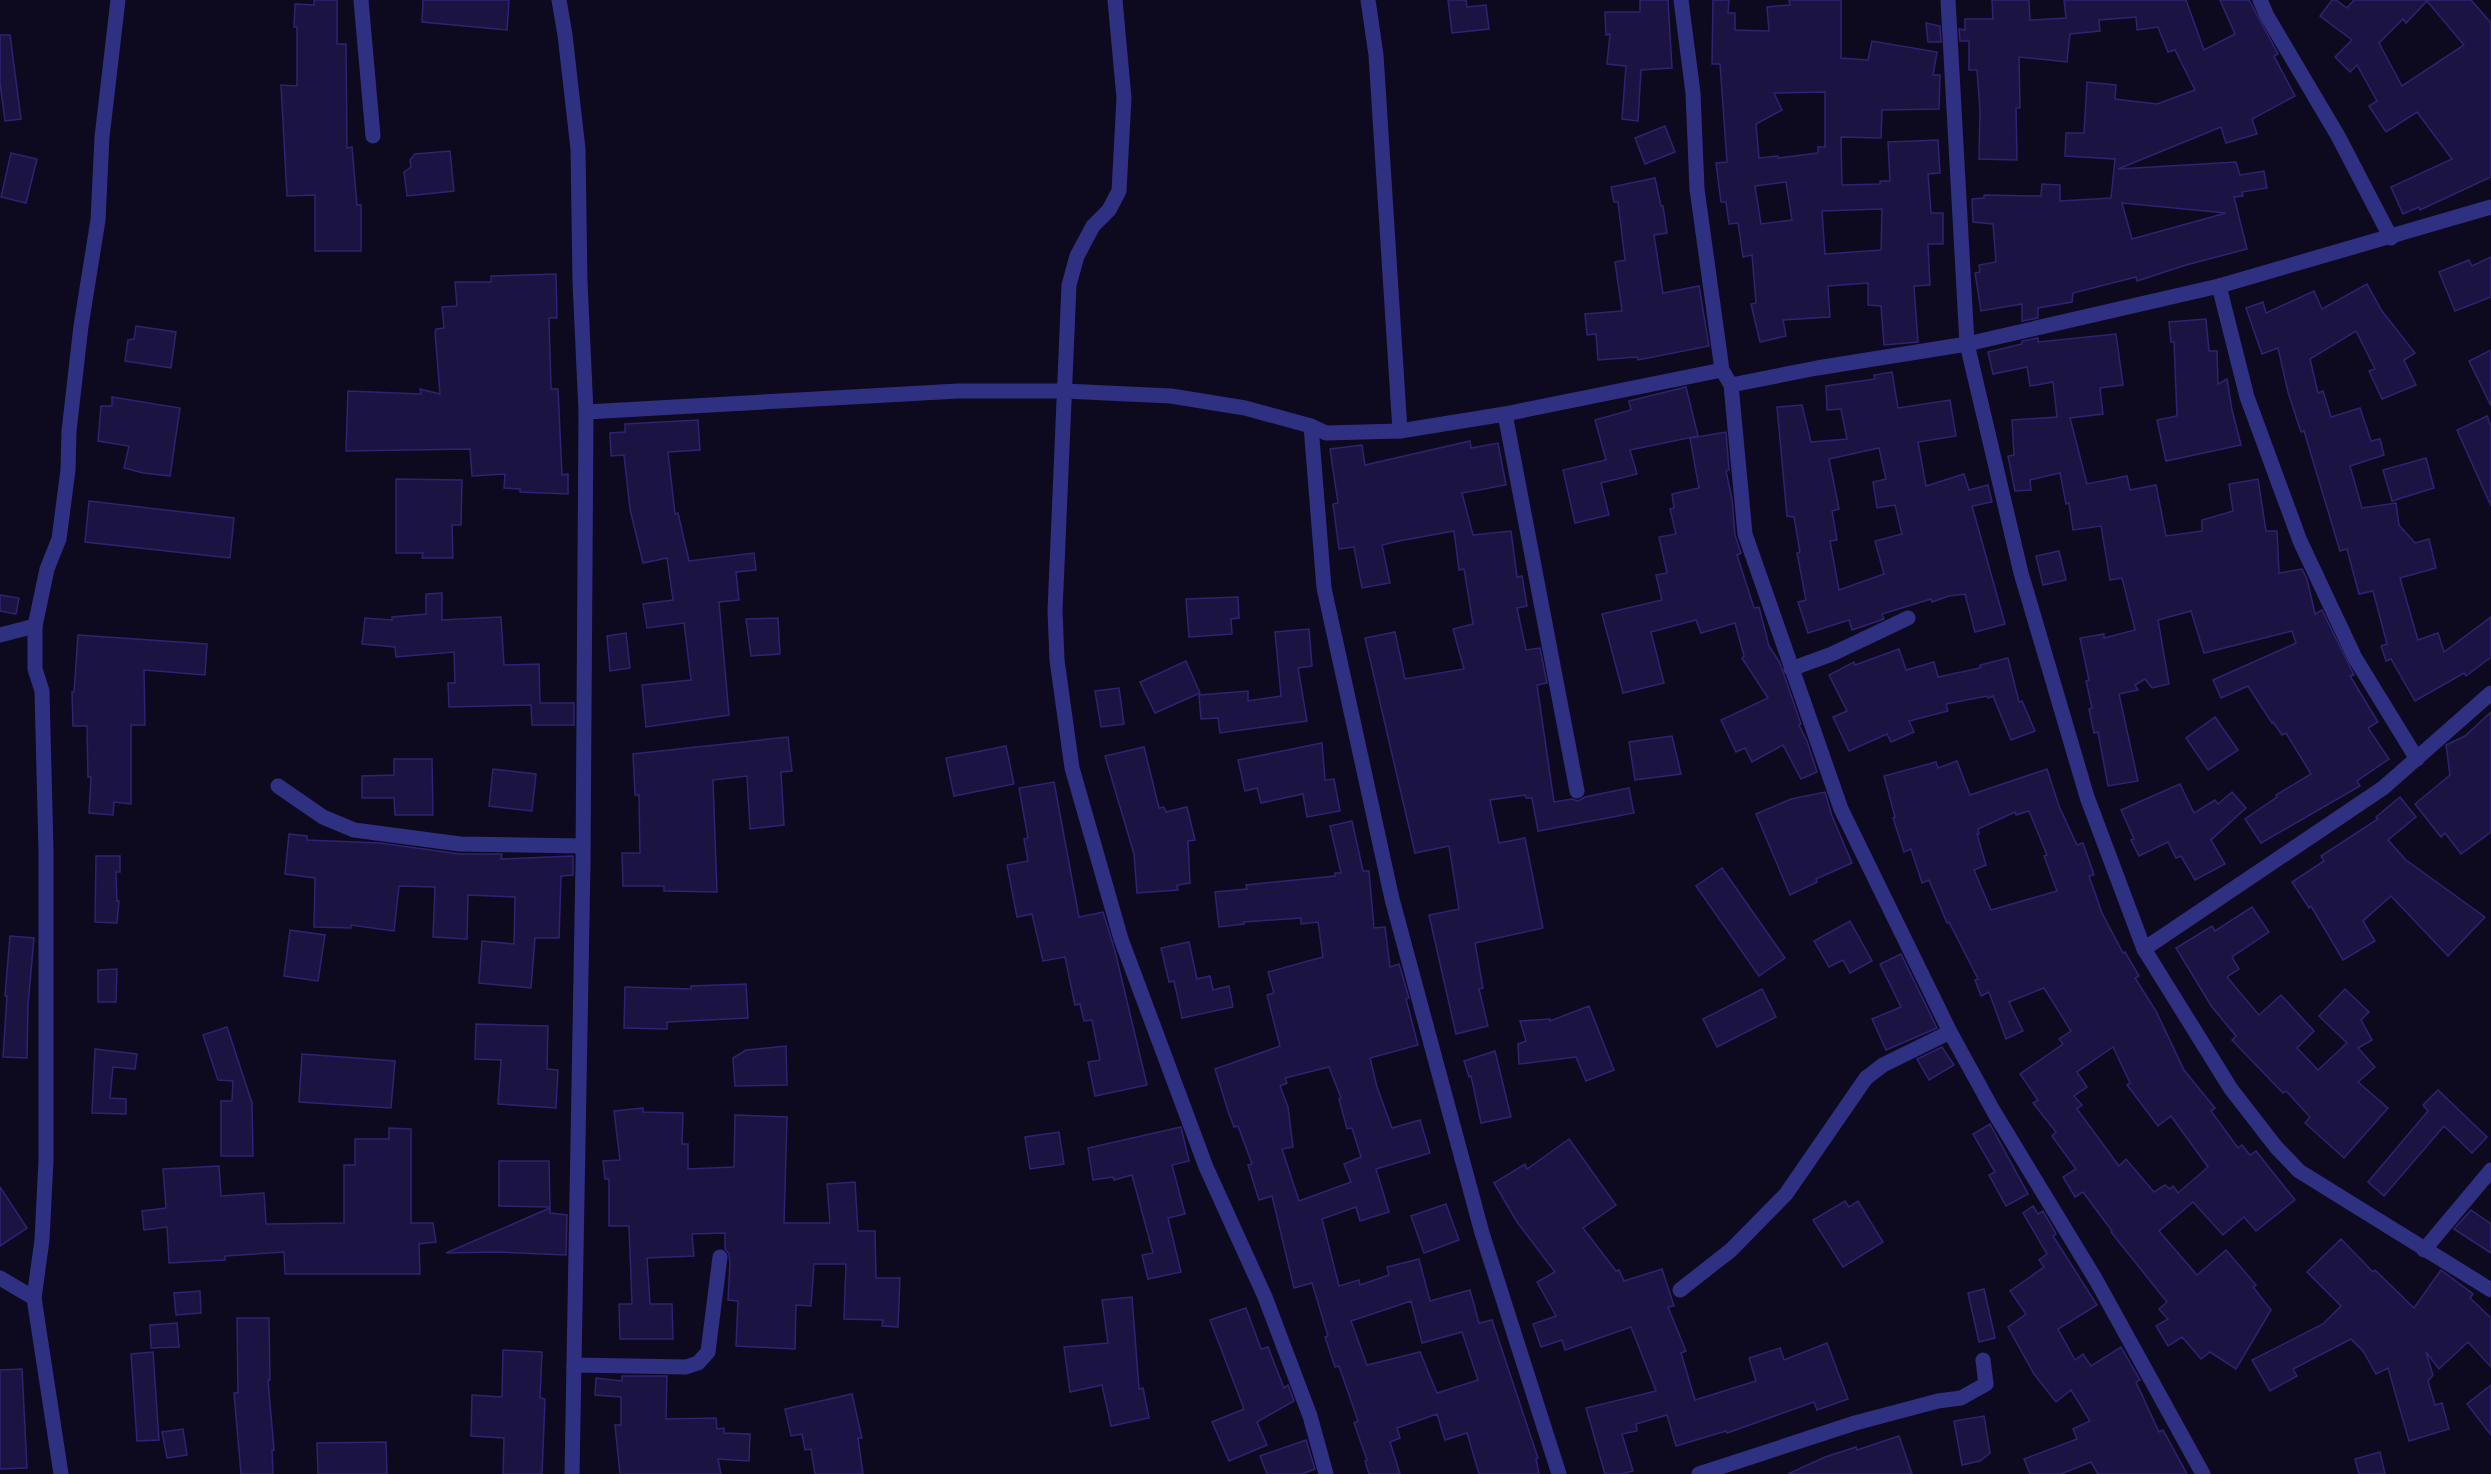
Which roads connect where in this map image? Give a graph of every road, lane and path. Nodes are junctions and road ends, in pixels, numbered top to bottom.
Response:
1 (118, 0) edge
2 (361, 0) edge
3 (559, 0) edge
4 (1115, 0) edge
5 (1368, 0) edge
6 (1682, 0) edge
7 (1948, 0) edge
8 (2260, 0) edge
9 (373, 136) dead end
10 (2491, 207) edge
11 (2391, 238) junction
12 (2219, 286) junction
13 (1967, 344) junction
14 (1722, 370) junction
15 (1731, 385) junction
16 (1064, 390) junction
17 (586, 412) junction
18 (1505, 414) junction
19 (1311, 426) junction
20 (1400, 431) junction
21 (1908, 618) dead end
22 (35, 626) junction
23 (0, 635) edge
24 (1791, 669) junction
25 (2491, 693) edge
26 (2417, 759) junction
27 (278, 786) dead end
28 (1577, 791) dead end
29 (583, 846) junction
30 (2144, 948) junction
31 (1950, 1032) junction
32 (2491, 1170) edge
33 (2424, 1250) junction
34 (720, 1257) dead end
35 (0, 1278) edge
36 (1680, 1290) dead end
37 (2491, 1290) edge
38 (34, 1292) junction
39 (1983, 1360) dead end
40 (574, 1365) junction
41 (61, 1474) edge
42 (572, 1474) edge
43 (1326, 1474) edge
44 (1559, 1474) edge
45 (1699, 1474) edge
46 (2203, 1474) edge

1 - 22 street
2 - 9 street
3 - 17 street
4 - 16 street
5 - 20 street
6 - 14 street
7 - 13 street
8 - 11 street
10 - 11 street
11 - 12 street
12 - 13 street
12 - 26 street
13 - 15 street
13 - 30 street
14 - 15 street
14 - 18 street
15 - 24 street
16 - 17 street
16 - 19 street
16 - 43 street
17 - 29 street
18 - 20 street
18 - 28 street
19 - 20 street
19 - 44 street
21 - 24 street
22 - 23 street
22 - 38 street
24 - 31 street
25 - 26 street
26 - 30 street
27 - 29 street
29 - 40 street
30 - 33 street
31 - 36 street
31 - 46 street
32 - 33 street
33 - 37 street
34 - 40 street
35 - 38 street
38 - 41 street
39 - 45 street
40 - 42 street

